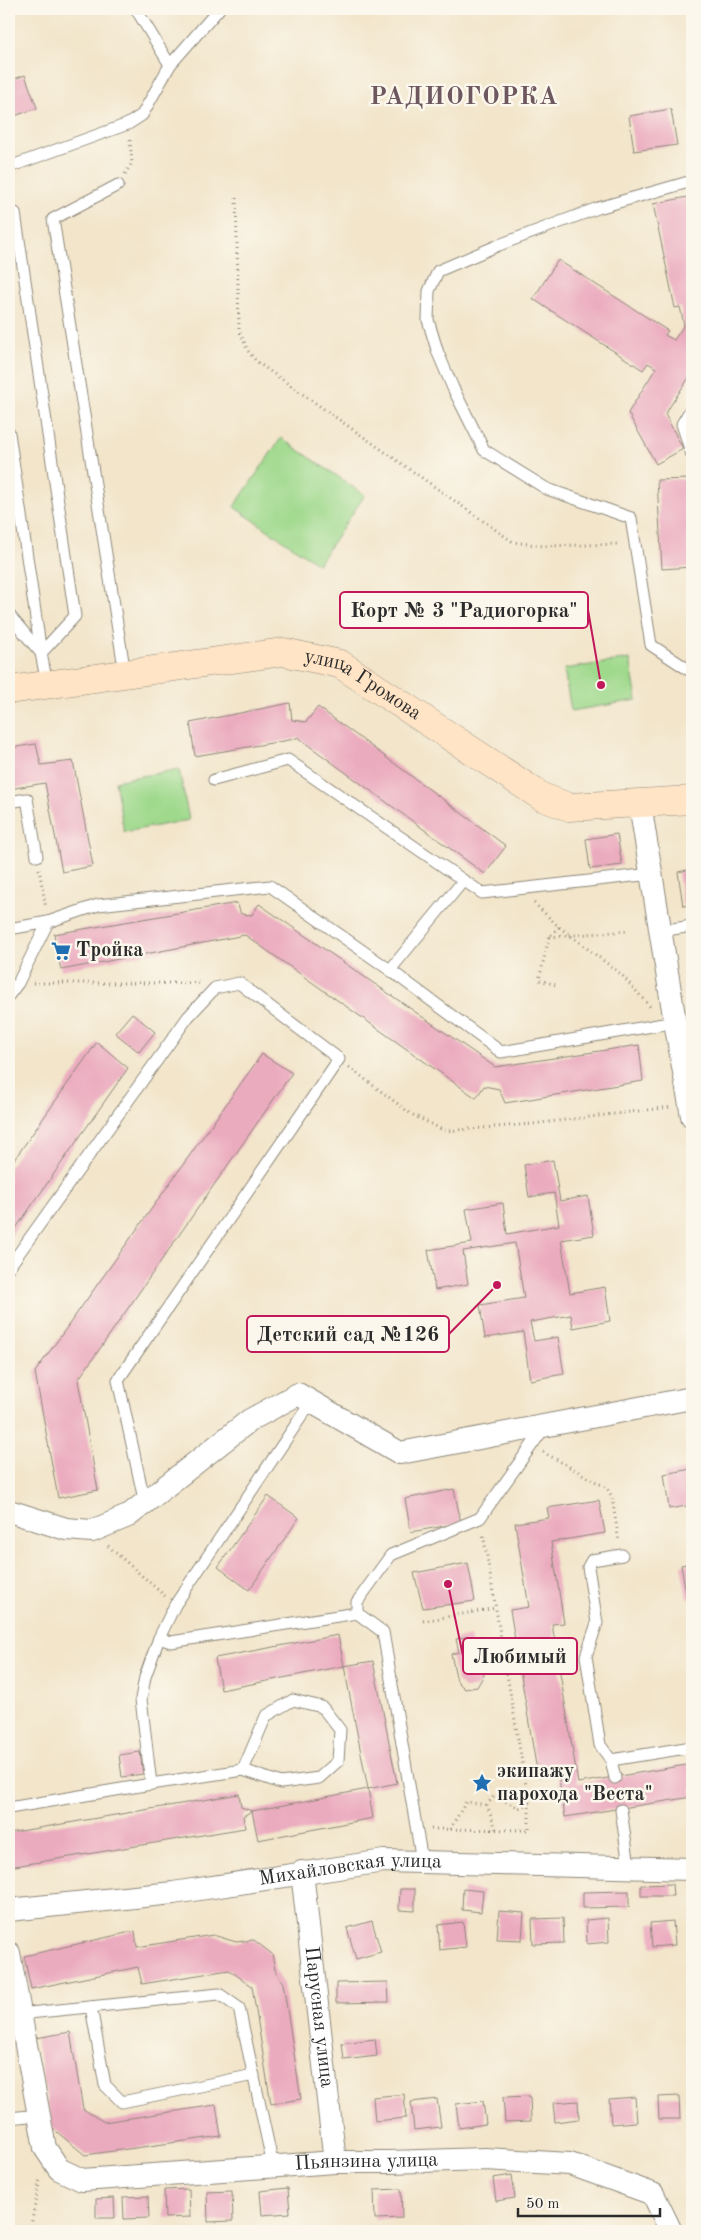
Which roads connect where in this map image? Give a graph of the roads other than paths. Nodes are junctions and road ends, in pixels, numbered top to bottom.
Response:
1 (136, 9) edge
2 (219, 9) edge
3 (170, 65) junction
4 (9, 167) edge
5 (692, 181) edge
6 (118, 185) road end
7 (15, 213) road end
8 (692, 407) edge
9 (9, 433) edge
10 (692, 455) edge
11 (9, 615) edge
12 (41, 654) junction
13 (692, 672) edge
14 (125, 675) junction
15 (47, 684) junction
16 (9, 690) edge
17 (214, 780) dead end
18 (692, 800) edge
19 (9, 802) edge
20 (640, 804) junction
21 (36, 856) dead end
22 (651, 874) junction
23 (463, 881) junction
24 (48, 922) junction
25 (692, 926) edge
26 (9, 929) edge
27 (660, 932) junction
28 (390, 970) junction
29 (9, 996) edge
30 (670, 1023) junction
31 (691, 1110) edge
32 (9, 1267) edge
33 (692, 1398) edge
34 (311, 1402) junction
35 (545, 1426) junction
36 (145, 1504) junction
37 (9, 1511) edge
38 (622, 1555) road end
39 (357, 1613) junction
40 (159, 1638) junction
41 (692, 1747) edge
42 (611, 1760) junction
43 (243, 1770) junction
44 (615, 1778) dead end
45 (151, 1784) junction
46 (9, 1808) edge
47 (621, 1810) dead end
48 (422, 1862) junction
49 (629, 1866) junction
50 (692, 1869) edge
51 (302, 1872) junction
52 (9, 1910) edge
53 (9, 1953) edge
54 (15, 2002) edge
55 (91, 2007) junction
56 (254, 2075) junction
57 (39, 2115) junction
58 (9, 2118) edge
59 (336, 2162) junction
60 (273, 2166) junction
61 (672, 2231) edge

1 - 3 lane
2 - 3 lane
3 - 4 lane
5 - 13 lane
6 - 14 lane
7 - 12 lane
8 - 10 lane
9 - 12 lane
11 - 12 lane
12 - 15 lane
14 - 15 street, улица Громова
14 - 20 street, улица Громова
15 - 16 street, улица Громова
17 - 23 lane
18 - 20 street, улица Громова
19 - 21 lane
20 - 22 street
22 - 23 lane
22 - 27 street
23 - 28 lane
24 - 26 lane
24 - 28 lane
24 - 29 lane
25 - 27 lane
27 - 30 street
28 - 30 lane
30 - 31 street
32 - 36 lane
33 - 35 street
34 - 35 street
34 - 36 street
34 - 40 lane
35 - 39 lane
36 - 37 street
38 - 42 lane
39 - 40 lane
39 - 48 lane
40 - 45 lane
41 - 42 lane
42 - 44 lane
43 - 43 lane
43 - 45 lane
45 - 46 lane
47 - 49 lane
48 - 49 street, Михайловская улица
48 - 51 street, Михайловская улица
49 - 50 street, Михайловская улица
51 - 52 street, Михайловская улица
51 - 59 street, Парусная улица
53 - 54 street
54 - 55 lane
54 - 57 street
55 - 56 lane
55 - 56 lane
56 - 60 lane
57 - 58 lane
57 - 60 street, Пьянзина улица
59 - 60 street, Пьянзина улица
59 - 61 street, Пьянзина улица

